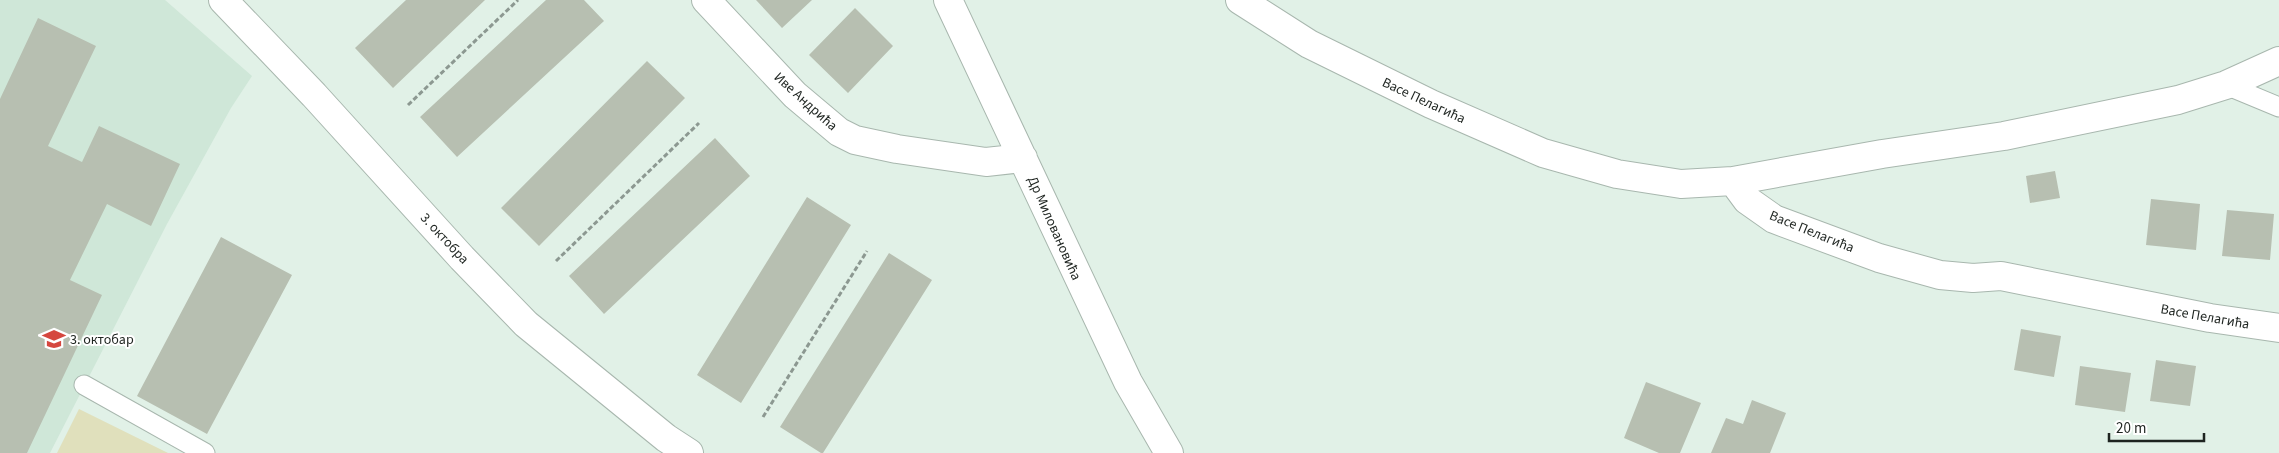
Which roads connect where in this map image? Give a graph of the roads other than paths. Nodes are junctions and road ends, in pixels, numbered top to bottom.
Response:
1 (223, 0) edge
2 (706, 0) edge
3 (948, 0) edge
4 (1240, 0) edge
5 (2279, 61) edge
6 (2226, 85) junction
7 (2279, 108) edge
8 (1023, 158) junction
9 (1733, 181) junction
10 (2279, 328) edge
11 (84, 385) dead end
12 (1152, 441) edge
13 (667, 446) edge
14 (205, 453) edge
15 (689, 453) edge
16 (1168, 453) edge

1 - 13 street, 3. октобра
2 - 8 street, Иве Андрића
3 - 8 street, Др Миловановића
4 - 9 street, Васе Пелагића
5 - 6 street
6 - 7 lane
6 - 9 street
8 - 12 street, Др Миловановића
9 - 10 street, Васе Пелагића
11 - 14 lane
12 - 16 street, Др Миловановића
13 - 15 street, 3. октобра

